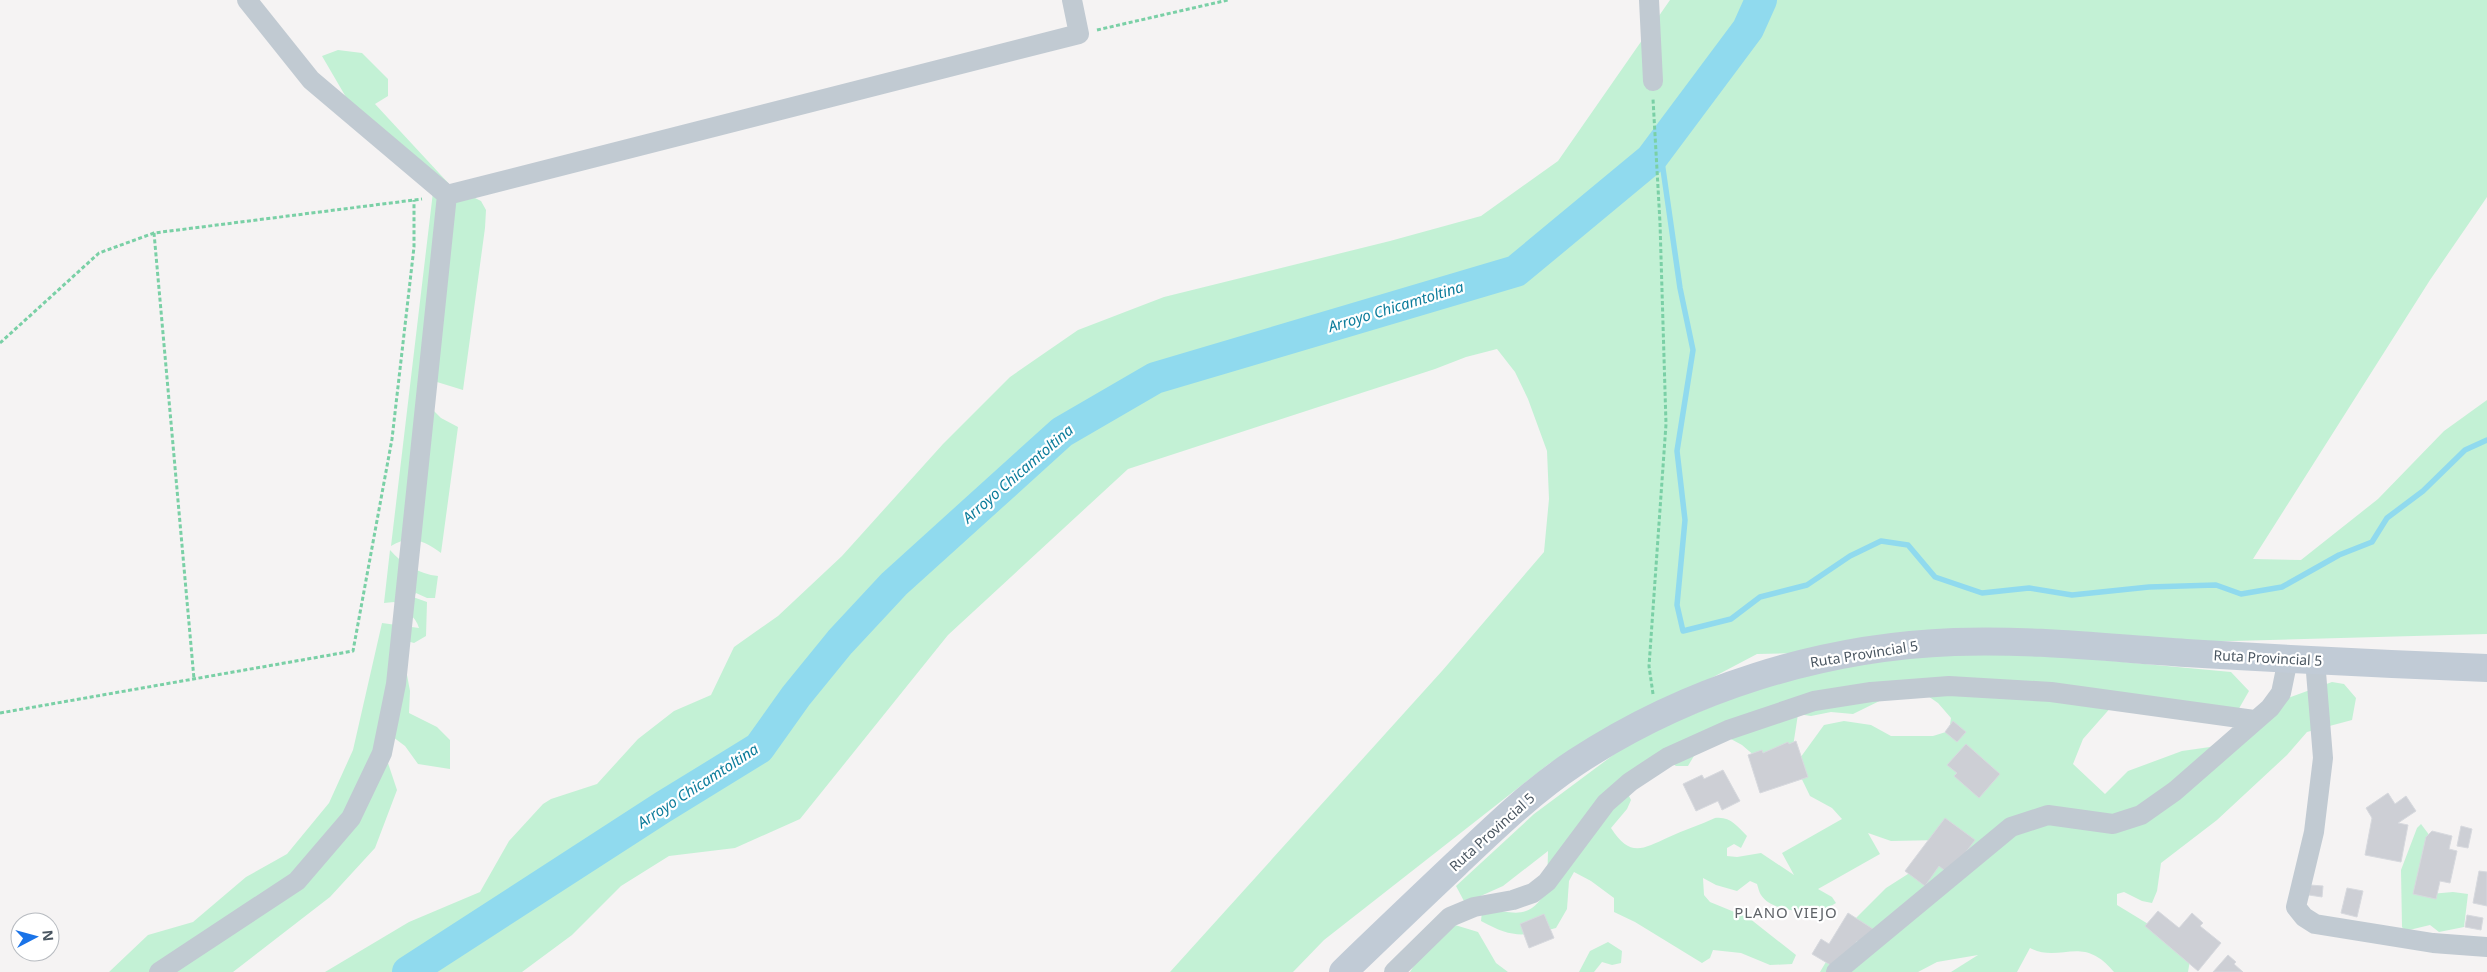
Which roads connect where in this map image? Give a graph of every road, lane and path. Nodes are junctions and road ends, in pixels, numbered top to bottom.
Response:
1 (247, 0) edge
2 (1072, 0) edge
3 (1228, 0) edge
4 (1649, 0) edge
5 (1079, 34) junction
6 (1652, 81) joint
7 (447, 195) junction
8 (414, 200) junction
9 (154, 233) junction
10 (0, 342) edge
11 (2288, 659) junction
12 (2315, 660) junction
13 (2487, 668) edge
14 (194, 679) junction
15 (0, 713) edge
16 (1656, 716) junction
17 (2254, 720) junction
18 (2487, 947) edge
19 (158, 972) edge
20 (1342, 972) edge
21 (1394, 972) edge
22 (1836, 972) edge

1 - 7 street
2 - 5 street
3 - 5 path
4 - 6 street
5 - 7 street
6 - 16 path
7 - 8 path
7 - 19 street
8 - 9 path
8 - 14 path
9 - 10 path
9 - 14 path
11 - 12 main road, Ruta Provincial 5
11 - 16 main road, Ruta Provincial 5
11 - 17 street
12 - 13 main road, Ruta Provincial 5
12 - 18 street
14 - 15 path
16 - 20 main road, Ruta Provincial 5
17 - 21 street
17 - 22 street

